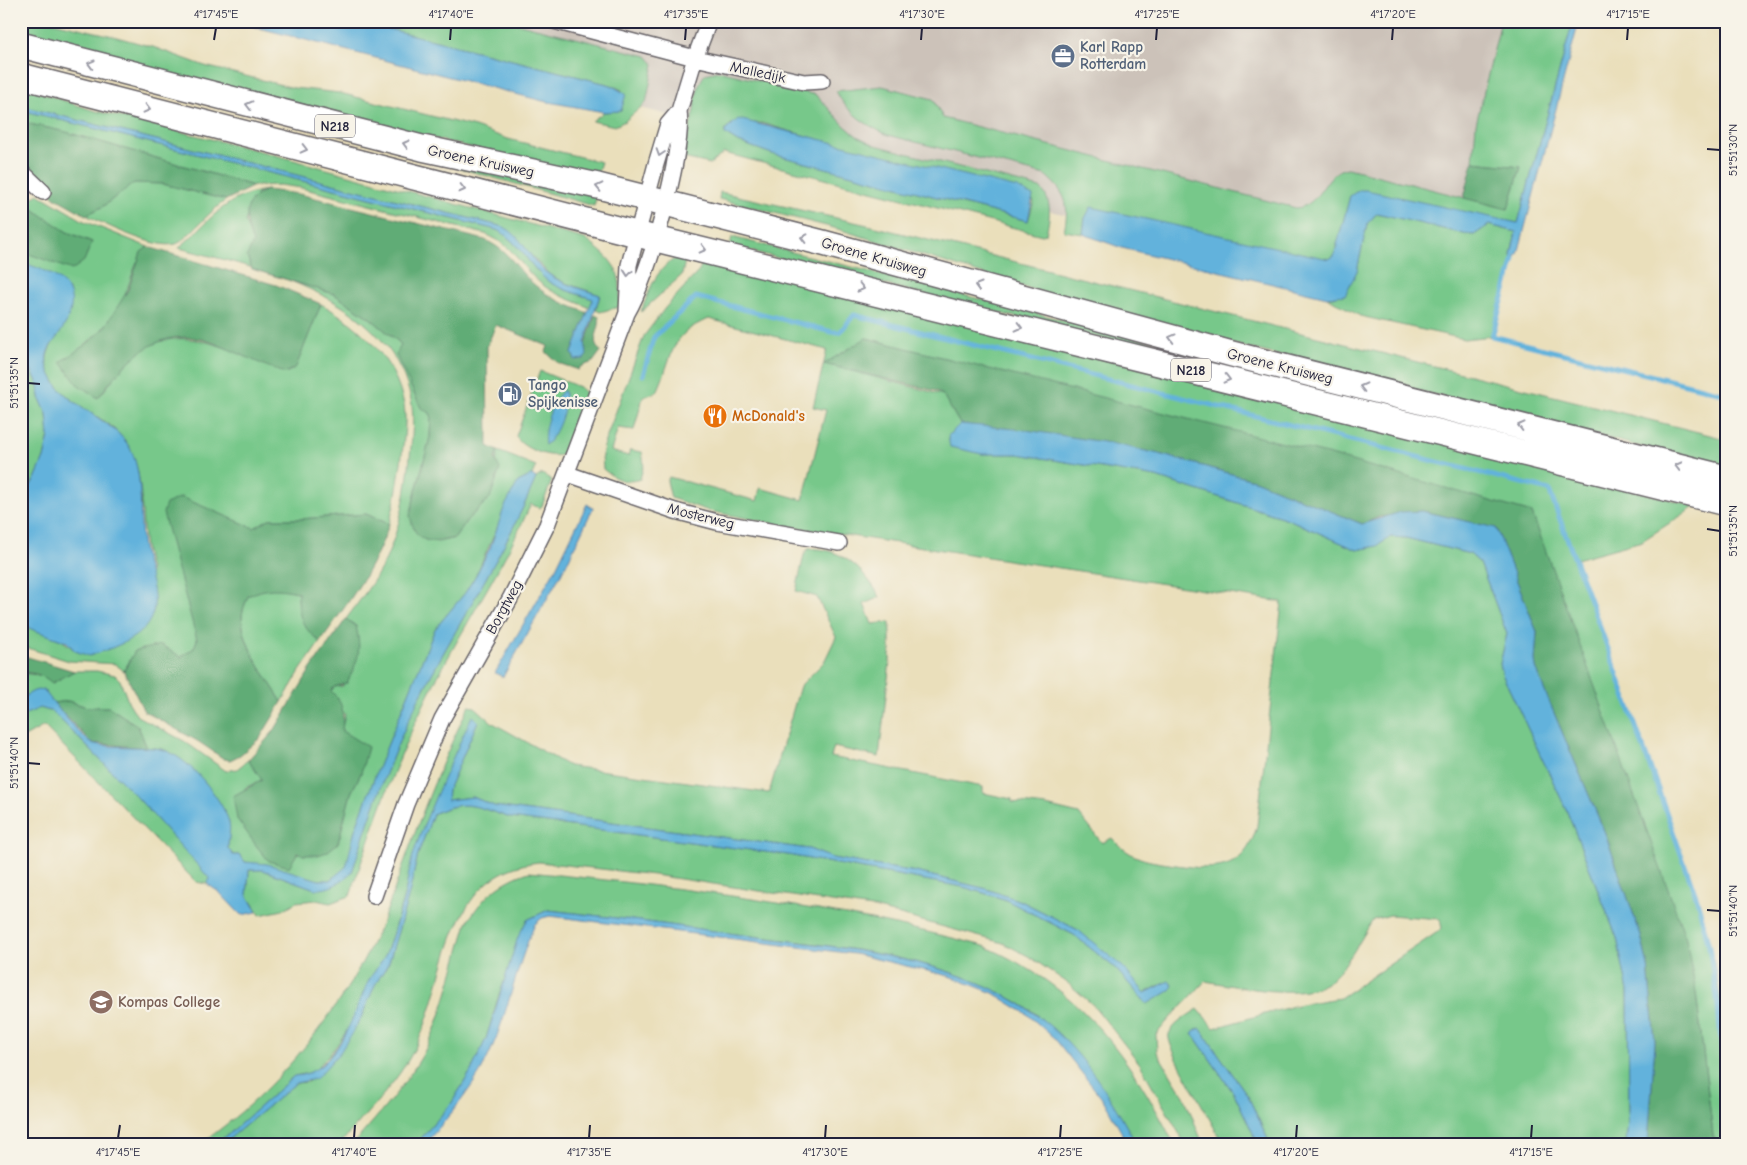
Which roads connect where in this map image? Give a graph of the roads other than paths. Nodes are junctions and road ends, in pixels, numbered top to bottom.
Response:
1 (554, 21) edge
2 (709, 21) edge
3 (21, 45) edge
4 (695, 58) junction
5 (21, 76) edge
6 (822, 81) dead end
7 (21, 171) edge
8 (42, 192) dead end
9 (656, 200) junction
10 (647, 236) junction
11 (568, 474) junction
12 (1726, 478) edge
13 (1726, 504) edge
14 (839, 543) dead end
15 (374, 896) dead end

1 - 4 street, Malledijk
2 - 4 street
9 -> 3 main road, Groene Kruisweg / N218
4 - 6 street, Malledijk
4 - 9 street
5 -> 10 main road, Groene Kruisweg / N218
7 - 8 street
9 - 10 street, Borgtweg
12 -> 9 main road, Groene Kruisweg / N218
10 - 11 street, Borgtweg
10 -> 13 main road, Groene Kruisweg / N218
11 - 14 street, Mosterweg
11 - 15 street, Borgtweg

